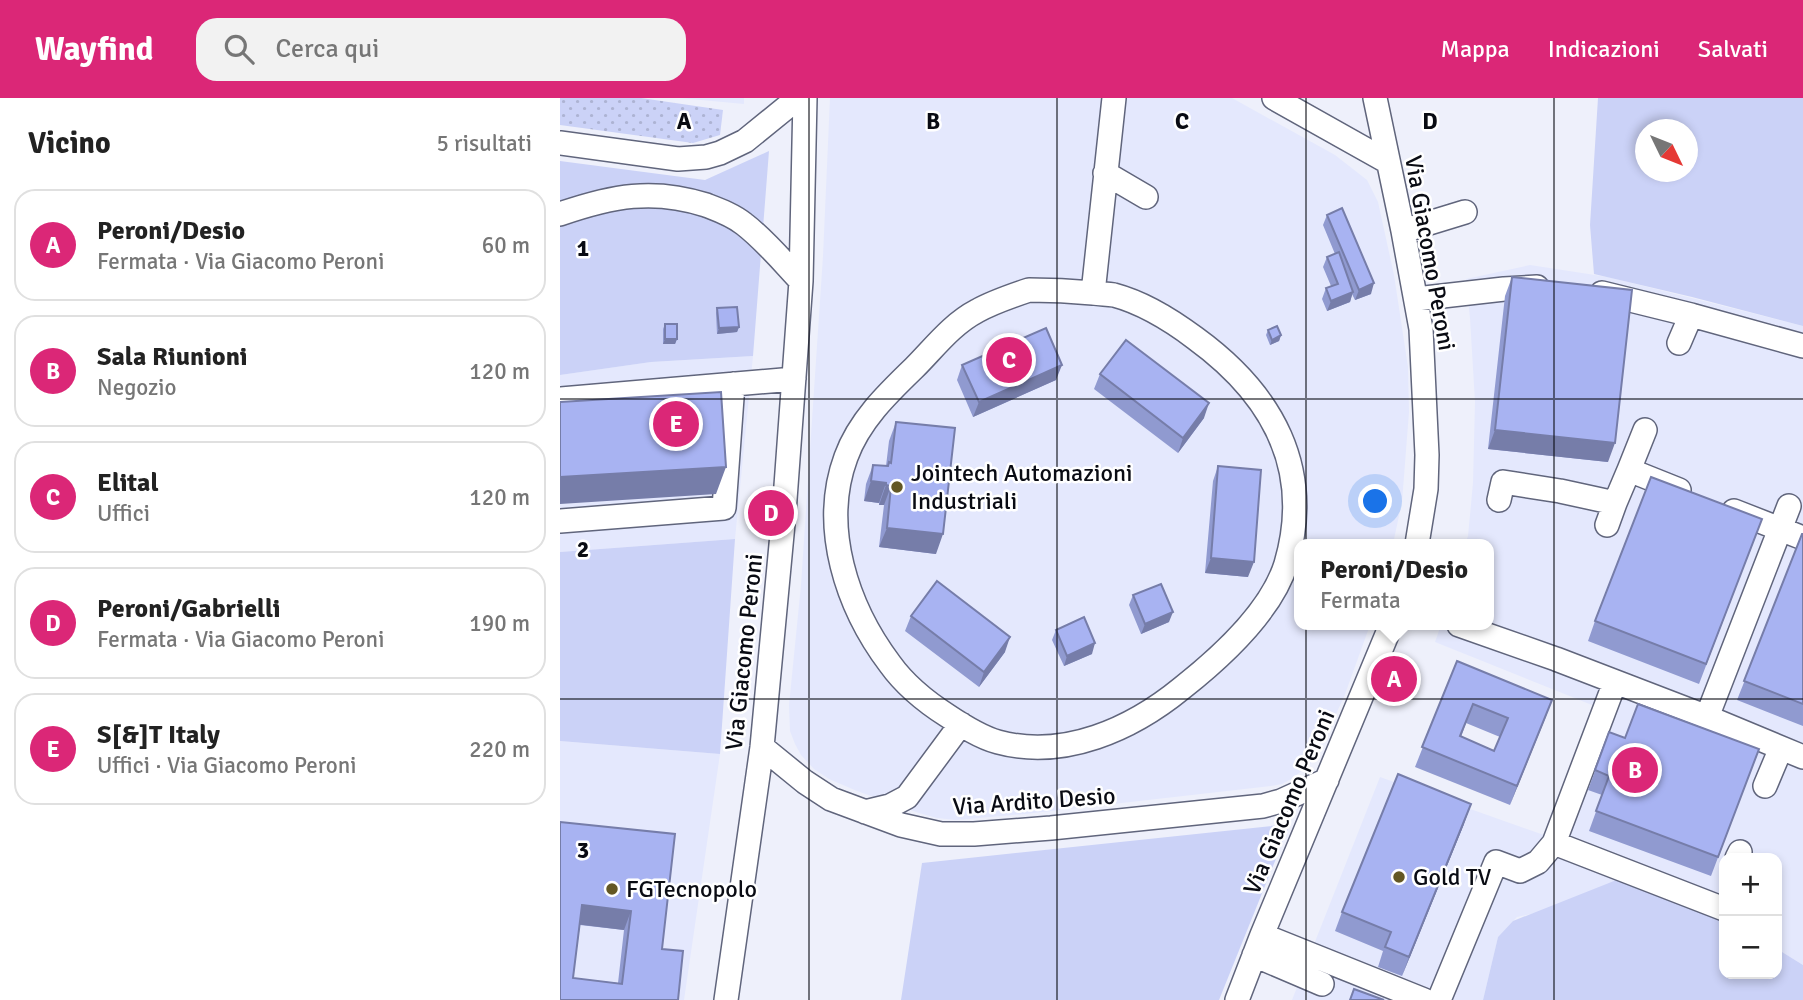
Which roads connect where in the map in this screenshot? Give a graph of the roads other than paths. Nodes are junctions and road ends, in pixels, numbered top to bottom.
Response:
1 (798, 98) edge
2 (805, 98) edge
3 (1114, 98) edge
4 (1273, 98) edge
5 (1375, 98) edge
6 (560, 143) edge
7 (1388, 162) junction
8 (1105, 173) junction
9 (1146, 197) dead end
10 (560, 214) edge
11 (1459, 214) dead end
12 (1403, 231) junction
13 (801, 281) junction
14 (1555, 287) edge
15 (1581, 290) edge
16 (1093, 293) junction
17 (1416, 299) junction
18 (1691, 315) junction
19 (1679, 343) dead end
20 (1803, 346) edge
21 (794, 379) junction
22 (733, 384) junction
23 (560, 398) edge
24 (1645, 430) dead end
25 (1629, 470) junction
26 (1499, 500) dead end
27 (1615, 503) junction
28 (1789, 506) dead end
29 (560, 521) edge
30 (1607, 525) dead end
31 (1780, 529) junction
32 (1803, 538) edge
33 (1419, 539) edge
34 (1389, 630) edge
35 (1489, 630) edge
36 (1615, 682) junction
37 (1707, 717) junction
38 (961, 724) junction
39 (762, 747) junction
40 (1780, 748) junction
41 (1803, 757) edge
42 (1327, 779) junction
43 (1765, 786) dead end
44 (865, 813) junction
45 (1554, 843) junction
46 (1719, 900) edge
47 (1258, 945) junction
48 (1322, 984) dead end
49 (726, 1000) edge
50 (1237, 1000) edge
51 (1423, 1000) edge
52 (1439, 1000) edge

1 - 6 street
2 - 13 street, Via Giacomo Peroni
3 - 8 street
4 - 7 street
5 - 7 street, Via Giacomo Peroni
7 - 12 street, Via Giacomo Peroni
8 - 9 street
8 - 16 street
10 - 13 street
11 - 12 street
12 - 17 street, Via Giacomo Peroni
13 - 21 street, Via Giacomo Peroni
14 - 17 street
15 - 18 street
16 - 38 street
16 - 38 street
17 - 33 street, Via Giacomo Peroni
18 - 19 street
18 - 20 street
21 - 22 street
21 - 39 street, Via Giacomo Peroni
22 - 23 street
22 - 29 street
24 - 25 street
25 - 27 street
25 - 31 street
26 - 27 street
27 - 30 street
28 - 31 street
31 - 32 street
31 - 37 street
34 - 42 street, Via Giacomo Peroni
35 - 36 street
36 - 37 street
36 - 45 street
37 - 40 street
38 - 44 street
39 - 44 street, Via Ardito Desio
39 - 49 street, Via Giacomo Peroni
40 - 41 street
40 - 43 street
42 - 44 street, Via Ardito Desio
42 - 47 street, Via Giacomo Peroni
45 - 46 street
45 - 52 street
47 - 48 street
47 - 50 street, Via Giacomo Peroni
47 - 51 street

